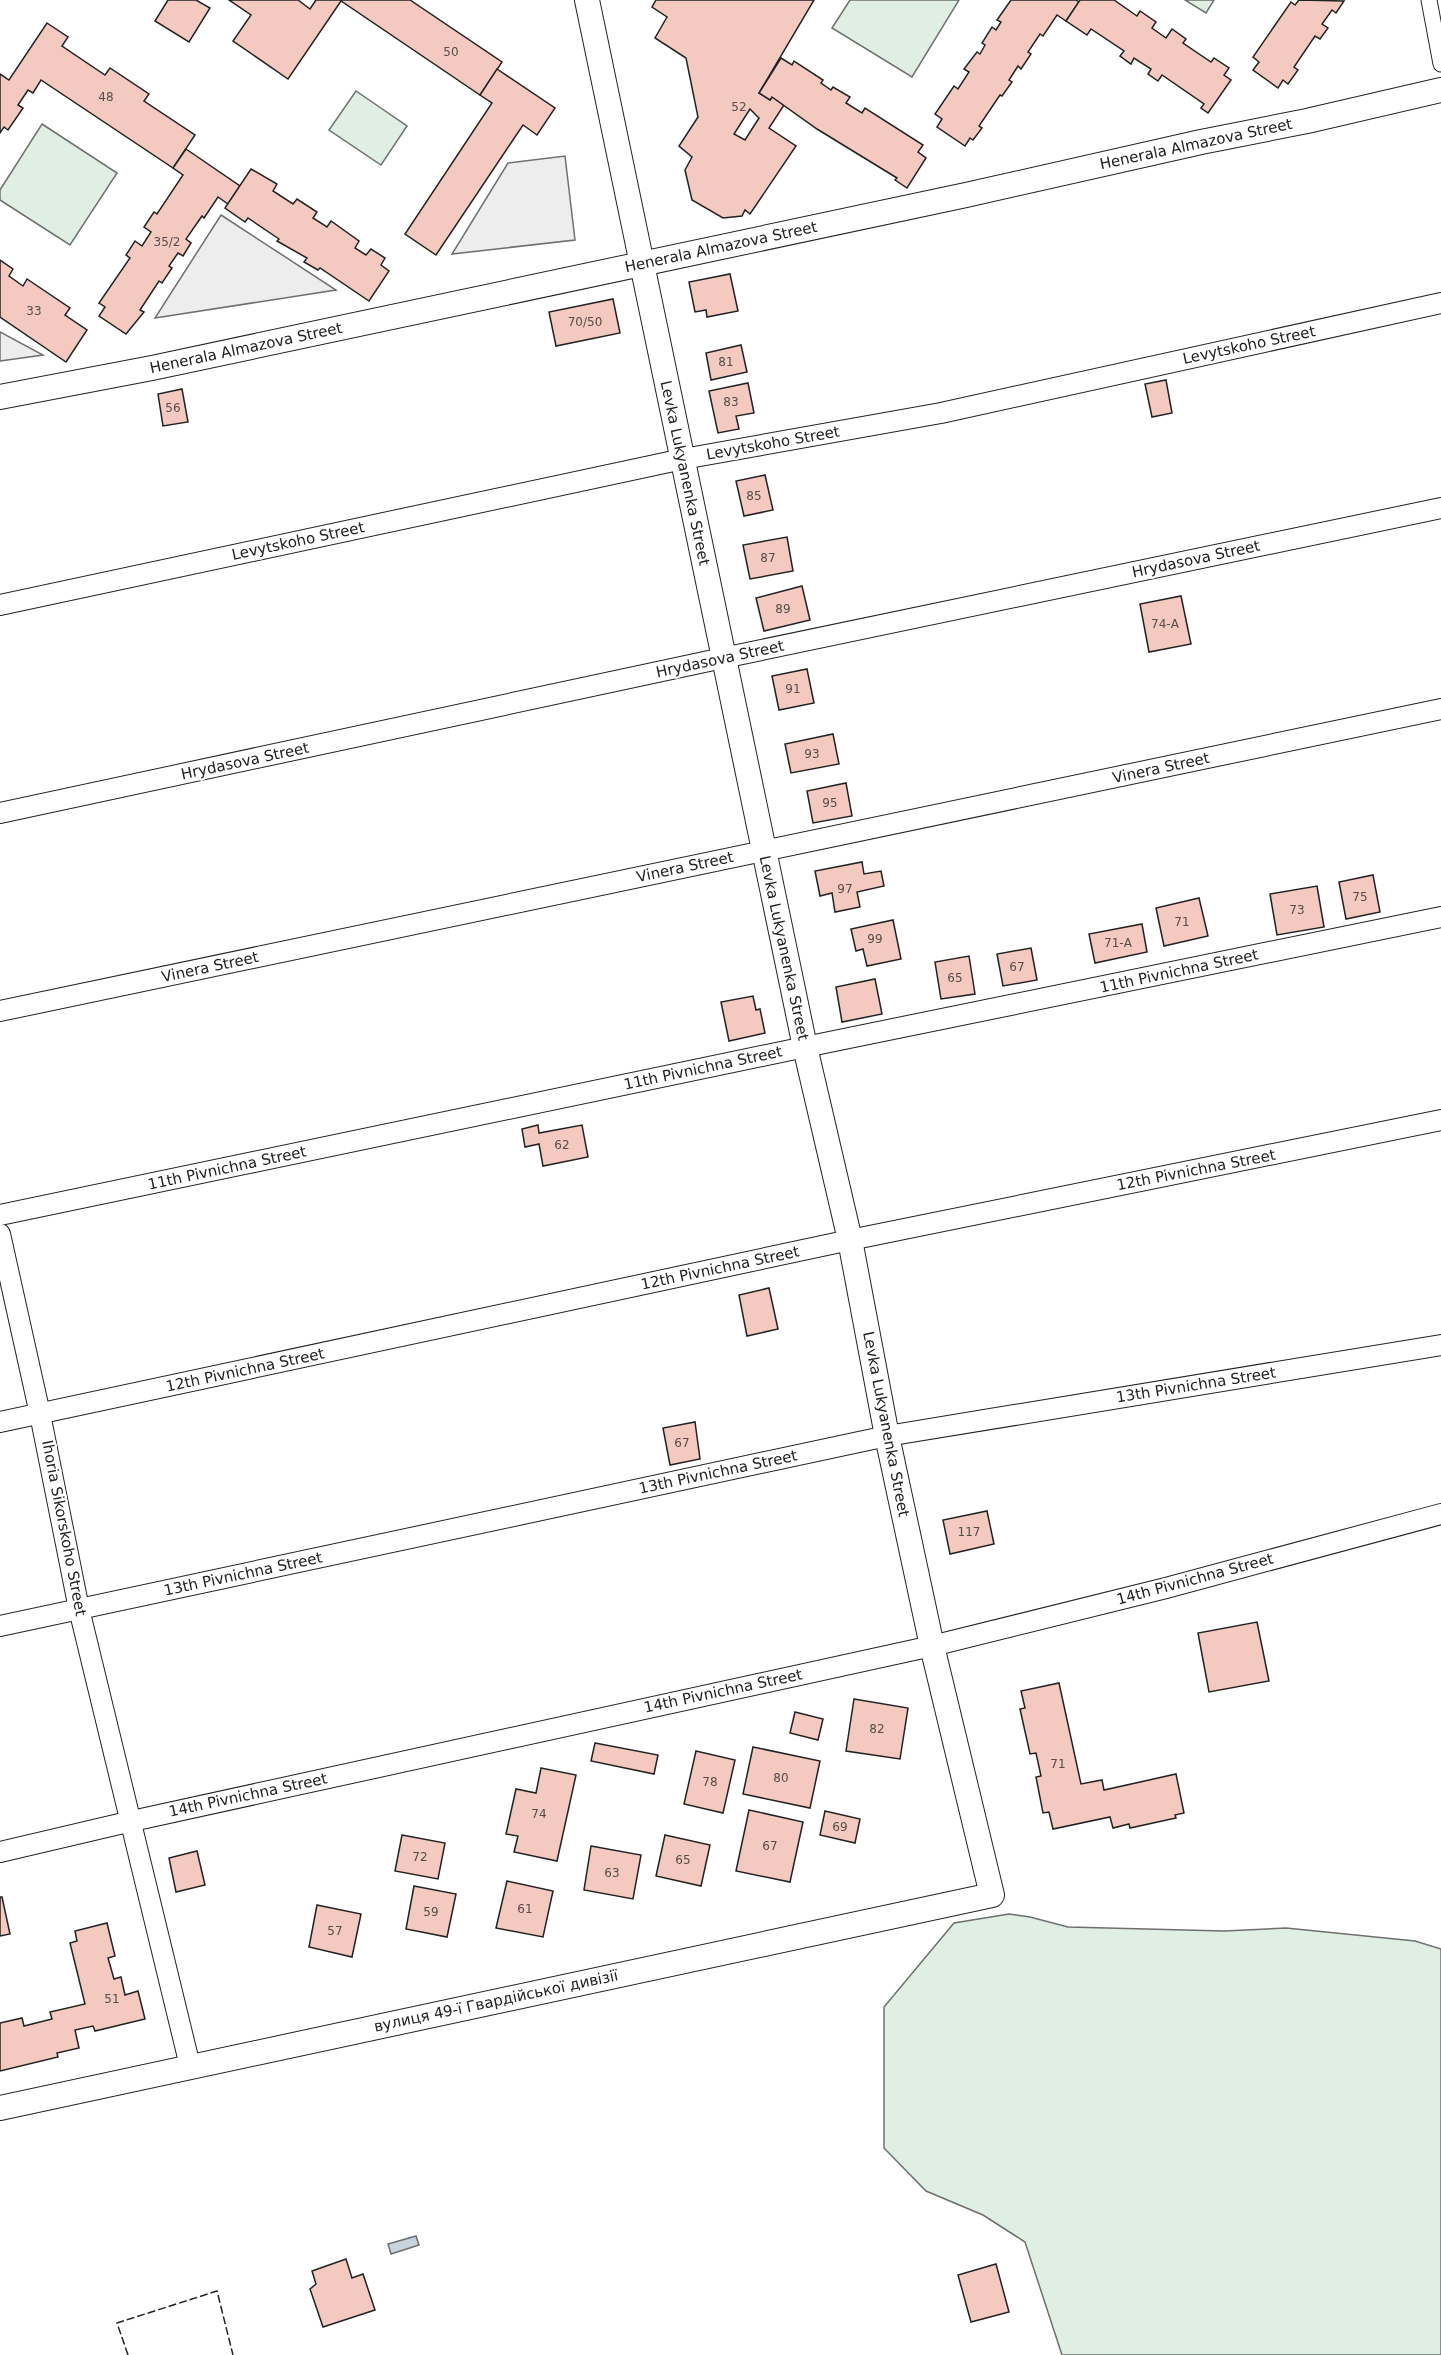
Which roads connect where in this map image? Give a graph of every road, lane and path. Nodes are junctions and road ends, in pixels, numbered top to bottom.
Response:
1 (587, 0) edge
2 (1429, 0) edge
3 (1441, 64) edge
4 (1441, 90) edge
5 (642, 264) junction
6 (1441, 303) edge
7 (0, 397) edge
8 (682, 459) junction
9 (1441, 508) edge
10 (0, 605) edge
11 (723, 658) junction
12 (1441, 709) edge
13 (0, 813) edge
14 (764, 851) junction
15 (1441, 917) edge
16 (0, 1011) edge
17 (805, 1047) junction
18 (1441, 1120) edge
19 (0, 1215) edge
20 (0, 1234) edge
21 (850, 1240) junction
22 (1441, 1345) edge
23 (40, 1414) junction
24 (0, 1422) edge
25 (887, 1436) junction
26 (1441, 1514) edge
27 (80, 1609) junction
28 (0, 1626) edge
29 (932, 1646) junction
30 (132, 1821) junction
31 (0, 1852) edge
32 (992, 1894) joint
33 (190, 2066) junction
34 (0, 2108) edge

1 - 5 street, Levka Lukyanenka Street
2 - 3 street
4 - 5 street, Henerala Almazova Street
5 - 7 street, Henerala Almazova Street
5 - 8 street, Levka Lukyanenka Street
6 - 8 street, Levytskoho Street
8 - 10 street, Levytskoho Street
8 - 11 street, Levka Lukyanenka Street
9 - 11 street, Hrydasova Street
11 - 13 street, Hrydasova Street
11 - 14 street, Levka Lukyanenka Street
12 - 14 street, Vinera Street
14 - 16 street, Vinera Street
14 - 17 street, Levka Lukyanenka Street
15 - 17 street, 11th Pivnichna Street
17 - 19 street, 11th Pivnichna Street
17 - 21 street, Levka Lukyanenka Street
18 - 21 street, 12th Pivnichna Street
20 - 23 street, Ihoria Sikorskoho Street
21 - 23 street, 12th Pivnichna Street
21 - 25 street, Levka Lukyanenka Street
22 - 25 street, 13th Pivnichna Street
23 - 24 street, 12th Pivnichna Street
23 - 27 street, Ihoria Sikorskoho Street
25 - 27 street, 13th Pivnichna Street
25 - 29 street, Levka Lukyanenka Street
26 - 29 street, 14th Pivnichna Street
27 - 28 street, 13th Pivnichna Street
27 - 30 street, Ihoria Sikorskoho Street
29 - 30 street, 14th Pivnichna Street
29 - 32 street, Levka Lukyanenka Street
30 - 31 street, 14th Pivnichna Street
30 - 33 street, Ihoria Sikorskoho Street
32 - 33 street, вулиця 49-ї Гвардійської дивізії
33 - 34 street, вулиця 49-ї Гвардійської дивізії

